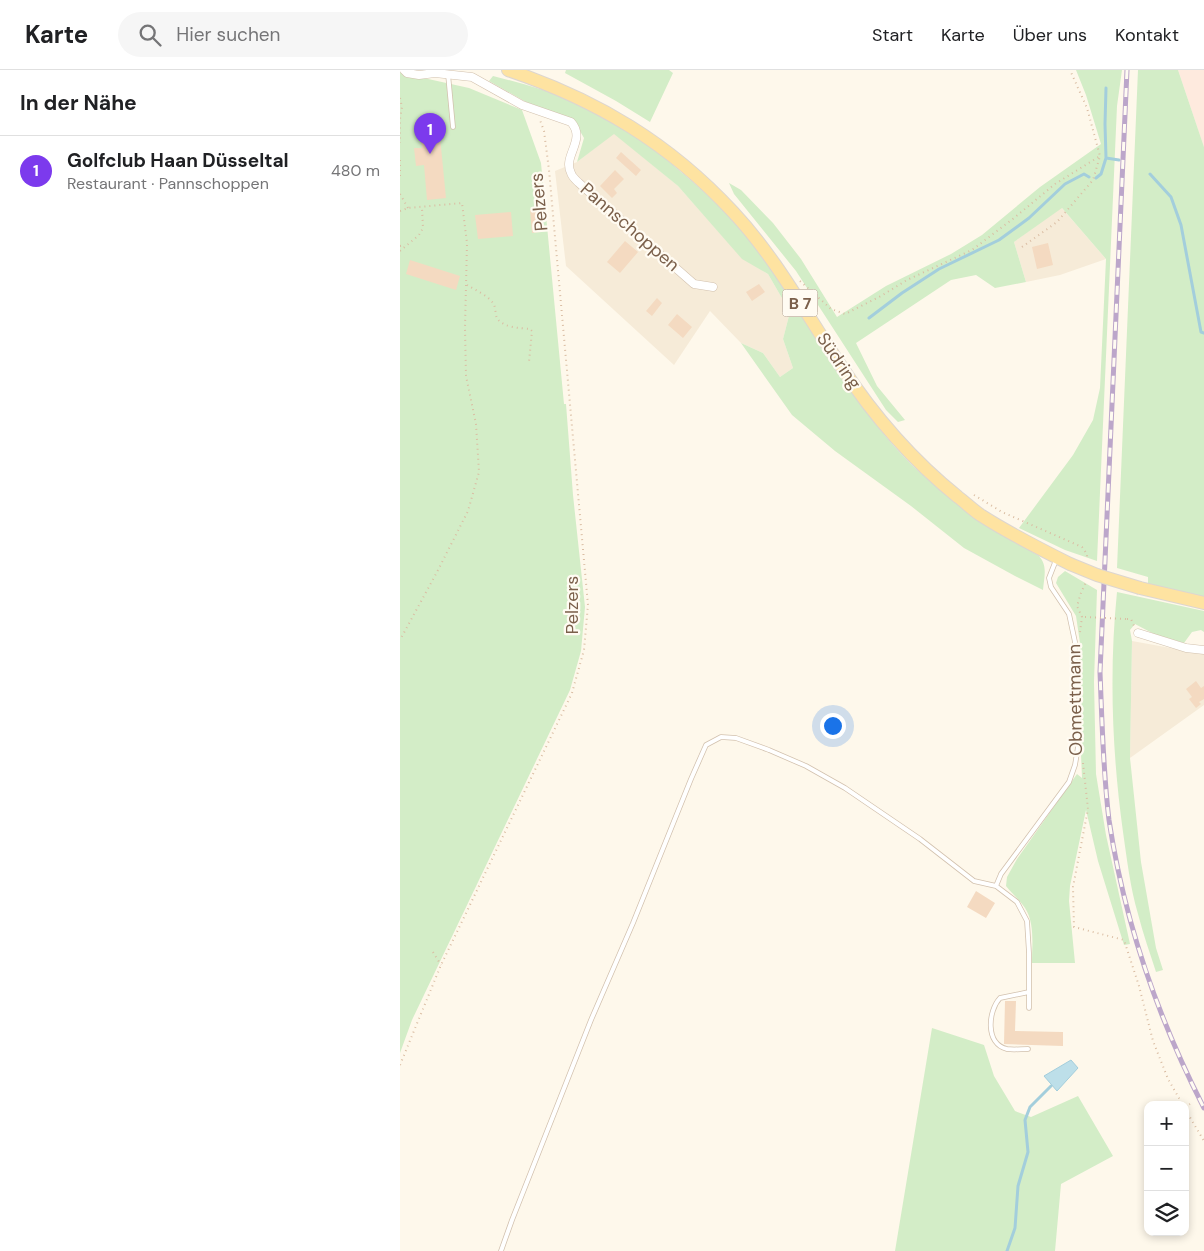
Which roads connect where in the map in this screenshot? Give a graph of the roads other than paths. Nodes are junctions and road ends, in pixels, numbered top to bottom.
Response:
1 (404, 70) edge
2 (508, 70) edge
3 (448, 74) junction
4 (453, 127) dead end
5 (713, 287) dead end
6 (1057, 558) junction
7 (1204, 603) edge
8 (1138, 633) road end
9 (1204, 650) edge
10 (996, 886) junction
11 (1029, 992) junction
12 (1029, 1008) dead end
13 (1028, 1049) dead end
14 (501, 1251) edge

1 - 3 street, Pannschoppen
2 - 6 main road, Südring / B 7
3 - 4 lane
3 - 5 street, Pannschoppen
6 - 7 main road, Südring / B 7, bridge
6 - 10 lane, Obmettmann
8 - 9 street
10 - 11 lane
10 - 14 lane
11 - 12 lane
11 - 13 lane

